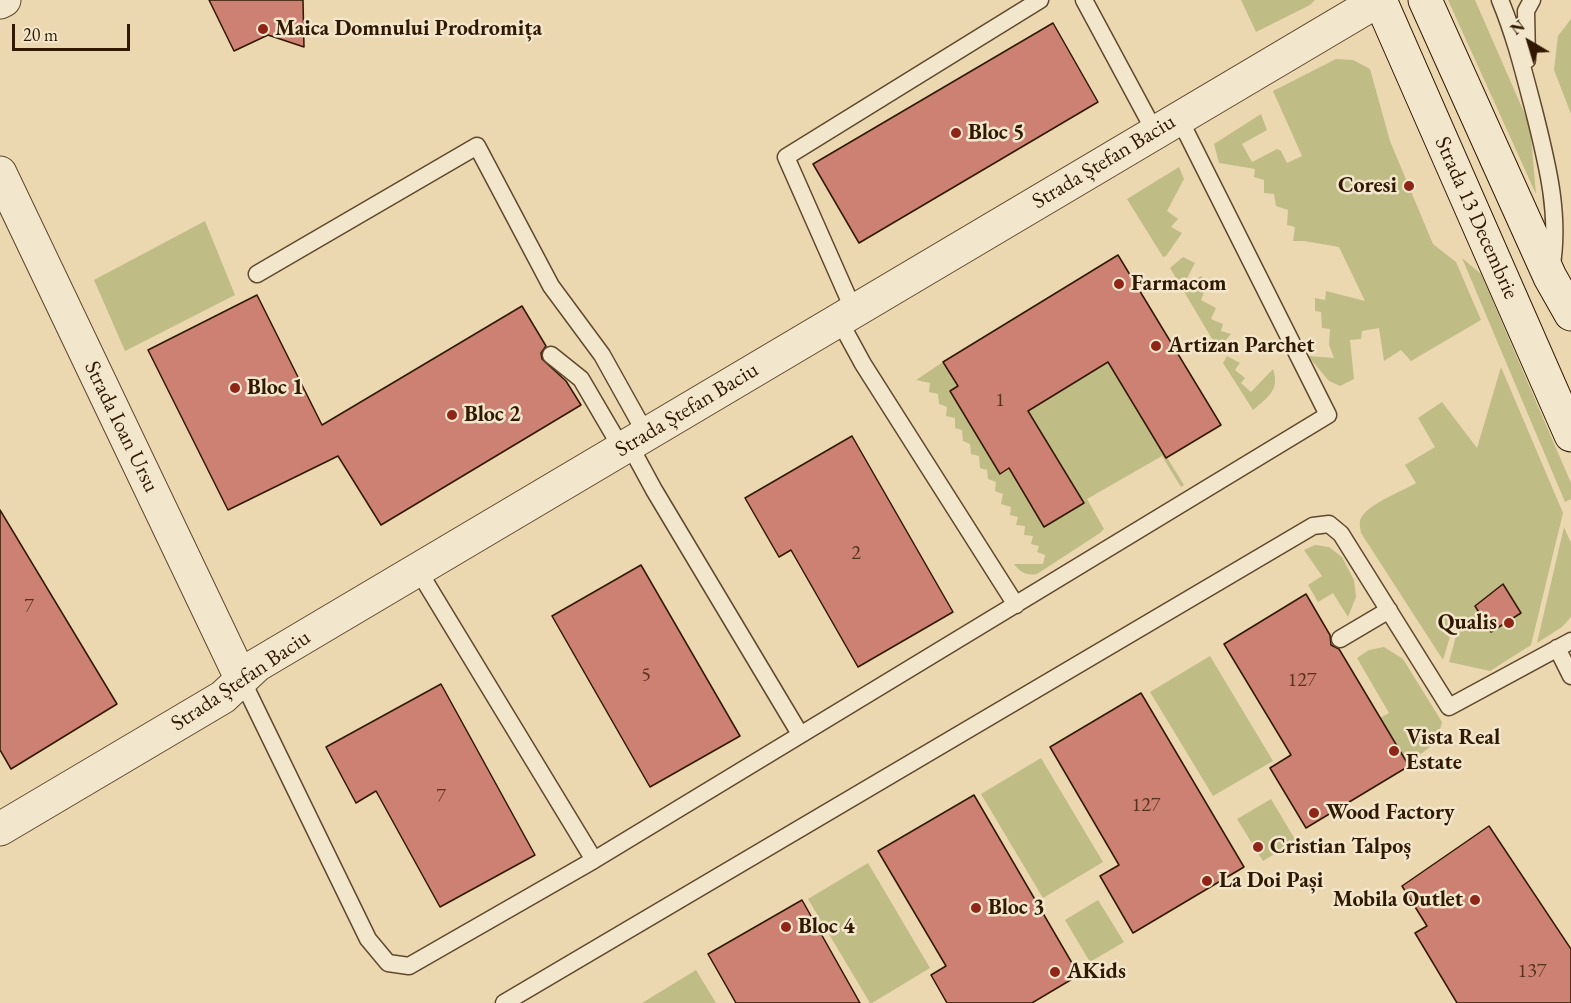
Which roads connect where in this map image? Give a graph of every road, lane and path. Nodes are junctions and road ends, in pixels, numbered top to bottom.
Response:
1 (1040, 0) edge
2 (1084, 0) edge
3 (1380, 0) edge
4 (1425, 0) edge
5 (1500, 0) edge
6 (1532, 0) edge
7 (1527, 82) junction
8 (1167, 125) junction
9 (0, 173) edge
10 (257, 274) dead end
11 (1550, 277) junction
12 (1571, 314) edge
13 (846, 315) junction
14 (551, 355) dead end
15 (1571, 435) edge
16 (632, 443) junction
17 (418, 570) junction
18 (1016, 605) junction
19 (1389, 610) junction
20 (1340, 639) dead end
21 (1564, 644) edge
22 (1571, 676) edge
23 (242, 680) junction
24 (800, 734) junction
25 (0, 829) edge
26 (594, 860) junction
27 (504, 1003) edge

1 - 13 lane
2 - 8 lane
3 - 8 street, Strada Ștefan Baciu
3 - 15 street, Strada 13 Decembrie
4 - 11 street, Strada 13 Decembrie
5 - 7 lane
6 - 7 lane
7 - 11 lane
8 - 13 street, Strada Ștefan Baciu
8 - 18 lane
9 - 23 street, Strada Ioan Ursu
10 - 16 lane
11 - 12 street, Strada 13 Decembrie
13 - 16 street, Strada Ștefan Baciu
13 - 18 lane
14 - 16 lane
16 - 17 street, Strada Ștefan Baciu
16 - 24 lane
17 - 23 street, Strada Ștefan Baciu
17 - 26 lane
18 - 24 lane
19 - 20 lane
19 - 21 lane
19 - 27 lane
21 - 22 lane
23 - 25 street, Strada Ștefan Baciu
23 - 26 lane
24 - 26 lane

